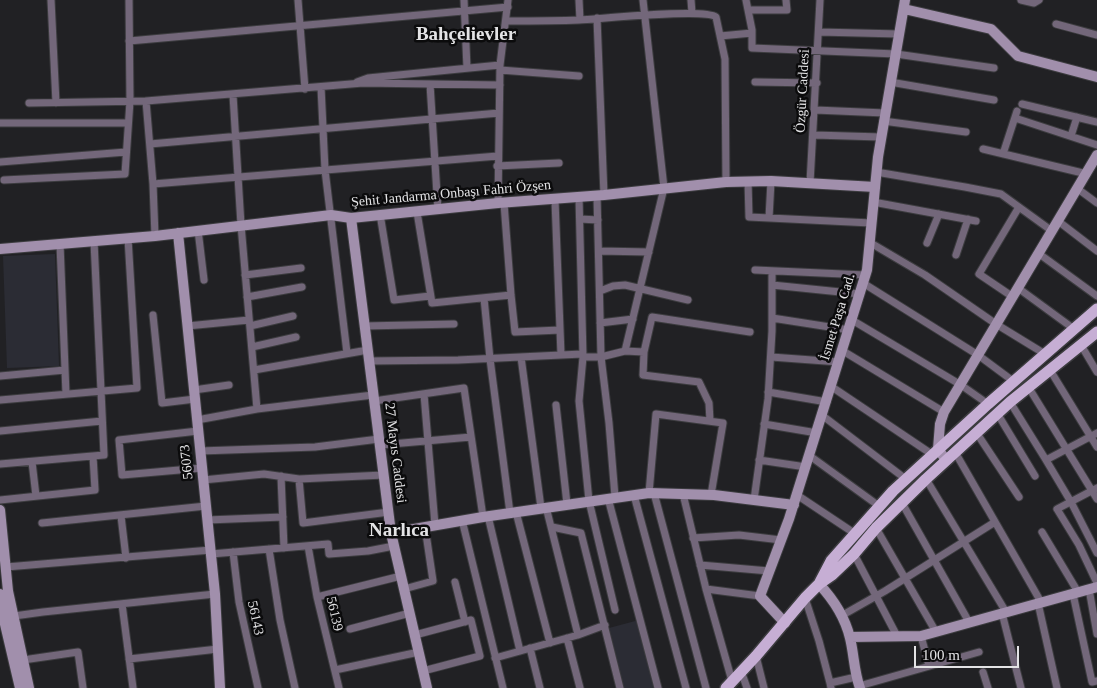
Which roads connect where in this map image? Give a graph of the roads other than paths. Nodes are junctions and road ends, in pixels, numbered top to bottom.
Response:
1 (51, 0) edge
2 (129, 0) edge
3 (298, 0) edge
4 (464, 0) edge
5 (579, 0) edge
6 (644, 0) edge
7 (690, 0) edge
8 (746, 0) edge
9 (786, 0) edge
10 (820, 0) edge
11 (1021, 0) edge
12 (1040, 0) edge
13 (508, 3) edge
14 (905, 5) edge
15 (464, 10) junction
16 (748, 10) junction
17 (692, 13) junction
18 (645, 16) junction
19 (597, 18) junction
20 (580, 20) junction
21 (506, 21) junction
22 (1056, 24) dead end
23 (300, 25) junction
24 (819, 32) junction
25 (752, 33) junction
26 (899, 34) junction
27 (720, 36) junction
28 (1097, 36) edge
29 (129, 41) junction
30 (818, 51) junction
31 (896, 54) junction
32 (467, 68) junction
33 (500, 68) junction
34 (994, 68) dead end
35 (579, 76) dead end
36 (1097, 77) edge
37 (755, 82) dead end
38 (890, 82) junction
39 (817, 83) junction
40 (349, 84) junction
41 (430, 84) junction
42 (500, 85) junction
43 (321, 87) junction
44 (305, 89) junction
45 (233, 95) junction
46 (994, 100) dead end
47 (146, 101) junction
48 (56, 102) junction
49 (130, 102) junction
50 (29, 103) dead end
51 (1022, 104) dead end
52 (815, 110) junction
53 (499, 113) junction
54 (884, 117) junction
55 (1077, 117) junction
56 (431, 119) junction
57 (1097, 122) edge
58 (0, 123) edge
59 (128, 124) junction
60 (324, 129) junction
61 (966, 132) dead end
62 (814, 135) junction
63 (1071, 136) junction
64 (236, 137) junction
65 (881, 137) junction
66 (150, 144) junction
67 (1097, 145) edge
68 (983, 149) dead end
69 (126, 152) junction
70 (1003, 154) junction
71 (1097, 154) edge
72 (498, 156) junction
73 (0, 162) edge
74 (434, 162) junction
75 (559, 163) dead end
76 (497, 166) junction
77 (325, 170) junction
78 (876, 172) junction
79 (1087, 174) junction
80 (238, 178) junction
81 (4, 180) dead end
82 (748, 181) junction
83 (771, 181) junction
84 (726, 182) junction
85 (810, 183) junction
86 (153, 184) junction
87 (875, 187) junction
88 (664, 188) junction
89 (1078, 189) junction
90 (600, 195) junction
91 (579, 197) junction
92 (555, 200) junction
93 (873, 202) junction
94 (501, 203) junction
95 (1097, 203) edge
96 (1019, 207) junction
97 (438, 210) junction
98 (417, 212) junction
99 (380, 214) junction
100 (939, 214) junction
101 (331, 215) junction
102 (352, 218) junction
103 (769, 218) junction
104 (968, 219) junction
105 (580, 220) junction
106 (598, 220) junction
107 (976, 220) dead end
108 (1058, 221) junction
109 (871, 222) junction
110 (241, 225) junction
111 (198, 230) junction
112 (1052, 231) junction
113 (178, 233) junction
114 (155, 236) junction
115 (128, 238) junction
116 (94, 241) junction
117 (869, 242) junction
118 (927, 243) dead end
119 (60, 244) junction
120 (0, 249) edge
121 (1097, 250) edge
122 (599, 251) junction
123 (649, 252) junction
124 (1038, 253) junction
125 (956, 255) dead end
126 (301, 268) dead end
127 (755, 270) dead end
128 (772, 271) junction
129 (245, 275) junction
130 (864, 279) junction
131 (204, 280) dead end
132 (772, 286) junction
133 (302, 288) dead end
134 (641, 288) junction
135 (600, 291) junction
136 (1015, 292) junction
137 (860, 294) junction
138 (511, 295) junction
139 (247, 296) junction
140 (430, 296) junction
141 (1097, 296) edge
142 (484, 298) junction
143 (688, 300) dead end
144 (1097, 309) edge
145 (153, 315) dead end
146 (294, 316) dead end
147 (772, 318) junction
148 (633, 319) junction
149 (250, 323) junction
150 (600, 323) junction
151 (454, 324) dead end
152 (996, 324) junction
153 (851, 325) junction
154 (187, 326) junction
155 (365, 326) junction
156 (1074, 329) junction
157 (560, 330) junction
158 (750, 332) dead end
159 (1097, 332) edge
160 (296, 337) dead end
161 (1082, 345) junction
162 (252, 347) junction
163 (625, 351) junction
164 (843, 351) junction
165 (644, 352) junction
166 (347, 353) junction
167 (1045, 354) junction
168 (561, 355) junction
169 (978, 355) junction
170 (368, 356) junction
171 (583, 356) junction
172 (521, 357) junction
173 (601, 357) junction
174 (771, 357) junction
175 (490, 359) junction
176 (839, 362) junction
177 (65, 370) junction
178 (254, 370) junction
179 (1050, 370) junction
180 (1097, 372) edge
181 (0, 376) edge
182 (1013, 381) junction
183 (229, 385) dead end
184 (961, 385) junction
185 (832, 387) junction
186 (1029, 388) junction
187 (100, 391) junction
188 (768, 392) junction
189 (66, 394) junction
190 (194, 394) junction
191 (424, 394) junction
192 (374, 398) junction
193 (0, 400) edge
194 (827, 402) junction
195 (1010, 402) junction
196 (988, 404) junction
197 (556, 405) dead end
198 (257, 409) junction
199 (944, 412) junction
200 (997, 413) junction
201 (823, 416) junction
202 (197, 420) junction
203 (102, 421) junction
204 (710, 421) junction
205 (764, 424) junction
206 (0, 431) edge
207 (198, 431) junction
208 (976, 432) junction
209 (817, 433) junction
210 (1094, 435) edge
211 (471, 437) junction
212 (943, 437) junction
213 (428, 441) junction
214 (379, 442) junction
215 (1097, 447) edge
216 (1067, 449) junction
217 (200, 451) junction
218 (935, 452) junction
219 (955, 452) junction
220 (92, 456) junction
221 (810, 456) junction
222 (759, 460) junction
223 (946, 460) junction
224 (1046, 460) junction
225 (32, 462) junction
226 (0, 464) edge
227 (806, 467) junction
228 (202, 468) junction
229 (384, 475) junction
230 (281, 476) junction
231 (1035, 476) dead end
232 (298, 479) junction
233 (926, 479) junction
234 (203, 480) junction
235 (907, 480) junction
236 (1095, 489) edge
237 (652, 493) junction
238 (683, 494) junction
239 (634, 495) junction
240 (711, 495) junction
241 (797, 495) junction
242 (36, 496) junction
243 (1019, 497) dead end
244 (612, 498) junction
245 (1097, 499) edge
246 (0, 500) edge
247 (754, 500) junction
248 (589, 501) junction
249 (1071, 502) junction
250 (902, 503) junction
251 (567, 504) junction
252 (794, 505) junction
253 (206, 506) junction
254 (879, 506) junction
255 (543, 508) junction
256 (0, 510) edge
257 (388, 512) junction
258 (513, 512) junction
259 (121, 516) junction
260 (486, 516) junction
261 (283, 517) junction
262 (207, 520) junction
263 (462, 520) junction
264 (995, 522) junction
265 (42, 523) dead end
266 (430, 526) junction
267 (552, 527) junction
268 (876, 528) junction
269 (1042, 532) dead end
270 (391, 533) junction
271 (854, 534) junction
272 (694, 538) junction
273 (781, 540) junction
274 (964, 541) junction
275 (308, 546) junction
276 (394, 546) junction
277 (284, 548) junction
278 (270, 549) junction
279 (211, 552) junction
280 (233, 552) junction
281 (1097, 553) edge
282 (854, 554) junction
283 (126, 558) junction
284 (934, 560) junction
285 (700, 565) junction
286 (6, 567) junction
287 (769, 571) junction
288 (401, 576) junction
289 (905, 578) junction
290 (455, 582) dead end
291 (819, 584) junction
292 (1094, 586) edge
293 (404, 589) junction
294 (706, 589) junction
295 (1075, 593) junction
296 (0, 594) edge
297 (215, 594) junction
298 (760, 596) junction
299 (877, 596) junction
300 (317, 597) junction
301 (805, 598) junction
302 (1039, 603) junction
303 (122, 604) junction
304 (615, 610) dead end
305 (1004, 612) junction
306 (410, 613) junction
307 (14, 616) junction
308 (841, 616) junction
309 (465, 622) junction
310 (970, 622) junction
311 (785, 623) junction
312 (605, 625) junction
313 (350, 629) dead end
314 (936, 632) junction
315 (1097, 634) edge
316 (415, 635) junction
317 (578, 635) junction
318 (897, 636) junction
319 (921, 636) junction
320 (850, 637) junction
321 (567, 638) junction
322 (550, 643) junction
323 (530, 648) junction
324 (218, 649) junction
325 (520, 651) junction
326 (419, 652) junction
327 (979, 652) dead end
328 (756, 656) junction
329 (495, 658) junction
330 (129, 659) junction
331 (23, 660) junction
332 (929, 666) junction
333 (335, 670) junction
334 (423, 671) junction
335 (741, 671) junction
336 (983, 672) dead end
337 (1097, 681) edge
338 (729, 684) edge
339 (858, 684) edge
340 (829, 686) edge
341 (20, 688) edge
342 (29, 688) edge
343 (83, 688) edge
344 (133, 688) edge
345 (220, 688) edge
346 (258, 688) edge
347 (295, 688) edge
348 (339, 688) edge
349 (427, 688) edge
350 (503, 688) edge
351 (540, 688) edge
352 (580, 688) edge
353 (620, 688) edge
354 (658, 688) edge
355 (686, 688) edge
356 (706, 688) edge
357 (747, 688) edge
358 (764, 688) edge
359 (988, 688) edge
360 (1021, 688) edge
361 (1057, 688) edge

1 - 48 street
2 - 29 street
3 - 23 street
4 - 15 street
5 - 20 street
6 - 18 street
7 - 17 street
8 - 16 street
9 - 16 street
10 - 24 street, Özgür Caddesi
11 - 12 street
13 - 15 street
13 - 21 street
14 - 26 street, İsmet Paşa Cad.
14 - 36 street
15 - 23 street
15 - 32 street
16 - 25 street
17 - 18 street
17 - 27 street
18 - 19 street
18 - 88 street
19 - 20 street
19 - 90 street
20 - 21 street
21 - 33 street
22 - 28 street
23 - 29 street
23 - 44 street
24 - 26 street
24 - 30 street, Özgür Caddesi
25 - 27 street
25 - 30 street
26 - 31 street, İsmet Paşa Cad.
27 - 84 street
29 - 49 street
30 - 31 street
30 - 39 street, Özgür Caddesi
31 - 34 street
31 - 38 street, İsmet Paşa Cad.
32 - 33 street
32 - 40 street
33 - 35 street
33 - 42 street
37 - 39 street
38 - 46 street
38 - 54 street, İsmet Paşa Cad.
39 - 52 street, Özgür Caddesi
40 - 41 street
40 - 43 street
41 - 42 street
41 - 56 street
42 - 53 street
43 - 44 street
43 - 60 street
44 - 45 street
45 - 47 street
45 - 64 street
47 - 49 street
47 - 66 street
48 - 49 street
48 - 50 street
49 - 59 street
51 - 55 street
52 - 54 street
52 - 62 street, Özgür Caddesi
53 - 56 street
53 - 72 street
54 - 61 street
54 - 65 street, İsmet Paşa Cad.
55 - 57 street
55 - 63 street
56 - 60 street
56 - 74 street
58 - 59 street
59 - 69 street
60 - 64 street
60 - 77 street
62 - 65 street
62 - 85 street, Özgür Caddesi
63 - 67 street
63 - 70 street
64 - 66 street
64 - 80 street
65 - 78 street, İsmet Paşa Cad.
66 - 86 street
68 - 70 street
69 - 73 street
69 - 81 street
70 - 79 street
71 - 79 street
72 - 74 street
72 - 76 street
74 - 77 street
74 - 97 street
75 - 76 street
76 - 94 street
77 - 80 street
77 - 101 street
78 - 87 street, İsmet Paşa Cad.
78 - 96 street
79 - 89 street
80 - 86 street
80 - 110 street
82 - 83 street, Şehit Jandarma Onbaşı Fahri Özşen
82 - 84 street, Şehit Jandarma Onbaşı Fahri Özşen
82 - 103 street
83 - 85 street, Şehit Jandarma Onbaşı Fahri Özşen
83 - 103 street
84 - 88 street, Şehit Jandarma Onbaşı Fahri Özşen
85 - 87 street, Şehit Jandarma Onbaşı Fahri Özşen
86 - 114 street
87 - 93 street, İsmet Paşa Cad.
88 - 90 street, Şehit Jandarma Onbaşı Fahri Özşen
88 - 123 street
89 - 95 street
89 - 108 street
90 - 91 street, Şehit Jandarma Onbaşı Fahri Özşen
90 - 106 street
91 - 92 street, Şehit Jandarma Onbaşı Fahri Özşen
91 - 105 street
92 - 94 street, Şehit Jandarma Onbaşı Fahri Özşen
92 - 157 street
93 - 100 street
93 - 109 street, İsmet Paşa Cad.
94 - 97 street, Şehit Jandarma Onbaşı Fahri Özşen
94 - 138 street
96 - 112 street
96 - 136 street
97 - 98 street, Şehit Jandarma Onbaşı Fahri Özşen
98 - 99 street, Şehit Jandarma Onbaşı Fahri Özşen
98 - 140 street
99 - 102 street, Şehit Jandarma Onbaşı Fahri Özşen
99 - 140 street
100 - 104 street
100 - 118 street
101 - 102 street, Şehit Jandarma Onbaşı Fahri Özşen
101 - 110 street, Şehit Jandarma Onbaşı Fahri Özşen
101 - 166 street
102 - 155 street, 27 Mayıs Caddesi
103 - 109 street
104 - 107 street
104 - 125 street
105 - 106 street
105 - 171 street
106 - 122 street
108 - 112 street
108 - 121 street
109 - 117 street, İsmet Paşa Cad.
110 - 111 street, Şehit Jandarma Onbaşı Fahri Özşen
110 - 129 street
111 - 113 street, Şehit Jandarma Onbaşı Fahri Özşen
111 - 131 street
112 - 124 street
113 - 114 street, Şehit Jandarma Onbaşı Fahri Özşen
113 - 154 street, 56073
114 - 115 street, Şehit Jandarma Onbaşı Fahri Özşen
115 - 116 street, Şehit Jandarma Onbaşı Fahri Özşen
115 - 187 street
116 - 119 street, Şehit Jandarma Onbaşı Fahri Özşen
116 - 187 street
117 - 130 street, İsmet Paşa Cad.
117 - 152 street
119 - 120 street, Şehit Jandarma Onbaşı Fahri Özşen
119 - 177 street
122 - 123 street
122 - 135 street
123 - 134 street
124 - 136 street
124 - 141 street
126 - 129 street
127 - 128 street
128 - 130 street
128 - 132 street
129 - 139 street
130 - 137 street, İsmet Paşa Cad.
130 - 169 street
132 - 137 street
132 - 147 street
133 - 139 street
134 - 135 street
134 - 143 street
134 - 148 street
135 - 150 street
136 - 152 street
136 - 156 street
137 - 153 street, İsmet Paşa Cad.
138 - 142 street
138 - 157 street
139 - 149 street
140 - 142 street
142 - 175 street
144 - 156 main road
145 - 190 street
146 - 149 street
147 - 153 street
147 - 174 street
148 - 150 street
148 - 163 street
149 - 154 street
149 - 162 street
150 - 173 street
151 - 155 street
152 - 167 street
152 - 169 street
153 - 164 street, İsmet Paşa Cad.
153 - 184 street
154 - 190 street, 56073
155 - 170 street, 27 Mayıs Caddesi
156 - 167 main road
157 - 168 street
158 - 165 street
159 - 161 main road
160 - 162 street
161 - 179 main road
161 - 180 street
162 - 178 street
163 - 165 street
163 - 173 street
164 - 176 street, İsmet Paşa Cad.
164 - 199 street
165 - 204 street
166 - 170 street
166 - 178 street
167 - 182 main road
168 - 171 street
168 - 172 street
169 - 182 street
169 - 184 street
170 - 175 street
170 - 192 street, 27 Mayıs Caddesi
171 - 173 street
171 - 248 street
172 - 175 street
172 - 255 street
173 - 244 street
174 - 176 street
174 - 188 street
175 - 258 street
176 - 185 street, İsmet Paşa Cad.
177 - 181 street
177 - 189 street
178 - 198 street
179 - 186 main road
179 - 210 street
182 - 196 main road
183 - 190 street
184 - 196 street
184 - 199 street
185 - 194 street, İsmet Paşa Cad.
185 - 218 street
186 - 195 main road
186 - 216 street
187 - 189 street
187 - 203 street
188 - 194 street
188 - 205 street
189 - 193 street
190 - 202 street, 56073
191 - 192 street
191 - 211 street
191 - 213 street
192 - 198 street
192 - 214 street, 27 Mayıs Caddesi
194 - 201 street, İsmet Paşa Cad.
195 - 200 main road
195 - 224 street
196 - 212 main road
197 - 251 street
198 - 202 street
199 - 212 street
200 - 208 main road
200 - 231 street
201 - 209 street, İsmet Paşa Cad.
201 - 235 street
202 - 207 street, 56073
203 - 206 street
203 - 220 street
204 - 237 street
204 - 240 street
205 - 209 street
205 - 222 street
207 - 217 street, 56073
207 - 228 street
208 - 219 main road
208 - 243 street
209 - 221 street, İsmet Paşa Cad.
210 - 215 street
210 - 216 street
211 - 213 street
211 - 260 street
212 - 218 main road
212 - 219 street
213 - 214 street
213 - 266 street
214 - 217 street
214 - 229 street, 27 Mayıs Caddesi
216 - 224 street
216 - 236 street
217 - 228 street, 56073
218 - 223 street
218 - 235 main road
219 - 223 main road
219 - 264 street
220 - 225 street
220 - 242 street
221 - 227 street, İsmet Paşa Cad.
221 - 254 street
222 - 227 street
222 - 247 street
223 - 233 main road
224 - 249 street
225 - 226 street
225 - 242 street
227 - 241 street, İsmet Paşa Cad.
228 - 234 street, 56073
229 - 232 street
229 - 257 street, 27 Mayıs Caddesi
230 - 232 street
230 - 234 street
230 - 261 street
232 - 257 street
233 - 250 main road
233 - 274 street
234 - 253 street, 56073
235 - 254 main road
236 - 245 street
236 - 249 street
237 - 238 street
237 - 239 street
237 - 356 street
238 - 240 street
238 - 272 street
239 - 244 street
239 - 355 street
240 - 247 street
241 - 252 street, İsmet Paşa Cad.
241 - 271 street
242 - 246 street
244 - 248 street
244 - 354 street
247 - 252 street
248 - 251 street
248 - 304 street
249 - 281 street
249 - 292 street
250 - 268 main road
250 - 284 street
251 - 255 street
252 - 273 street, İsmet Paşa Cad.
253 - 259 street
253 - 262 street, 56073
254 - 271 main road
255 - 258 street
255 - 267 street
256 - 286 street
257 - 270 street, 27 Mayıs Caddesi
258 - 260 street
258 - 322 street
259 - 265 street
259 - 283 street
260 - 263 street
260 - 325 street
261 - 262 street
261 - 277 street
262 - 279 street, 56073
263 - 266 street
263 - 329 street
264 - 274 street
264 - 302 street
266 - 270 street
266 - 293 street
267 - 312 street
267 - 317 street
268 - 282 main road
268 - 289 street
269 - 295 street
270 - 276 street, 27 Mayıs Caddesi
271 - 291 main road
272 - 273 street
272 - 285 street
273 - 287 street, İsmet Paşa Cad.
274 - 284 street
274 - 305 street
275 - 276 street
275 - 277 street
275 - 300 street, 56139
276 - 288 street, 27 Mayıs Caddesi
277 - 278 street
278 - 280 street
278 - 347 street
279 - 280 street
279 - 283 street
279 - 297 street, 56073
280 - 346 street, 56143
282 - 291 main road
282 - 299 street
283 - 286 street
284 - 289 street
284 - 310 street
285 - 287 street
285 - 294 street
286 - 307 street
287 - 298 street, İsmet Paşa Cad.
288 - 293 street, 27 Mayıs Caddesi
288 - 300 street
289 - 299 street
289 - 314 street
290 - 309 street
291 - 301 main road
291 - 308 street
292 - 295 street
292 - 315 street
293 - 306 street, 27 Mayıs Caddesi
294 - 298 street
294 - 338 street
295 - 302 street
295 - 337 street
296 - 341 street
297 - 303 street
297 - 324 street, 56073
298 - 311 street
299 - 308 street
299 - 318 street
300 - 333 street, 56139
301 - 311 main road
301 - 340 street
302 - 305 street
302 - 361 street
303 - 307 street
303 - 330 street
305 - 310 street
305 - 360 street
306 - 313 street
306 - 316 street, 27 Mayıs Caddesi
307 - 331 street
308 - 320 street
309 - 316 street
309 - 334 street
310 - 314 street
311 - 328 main road
312 - 317 street
312 - 353 street
314 - 319 street
316 - 326 street, 27 Mayıs Caddesi
317 - 321 street
318 - 319 street
318 - 320 street
319 - 332 street
320 - 339 street
321 - 322 street
321 - 352 street
322 - 323 street
323 - 325 street
323 - 351 street
324 - 330 street
324 - 345 street, 56073
325 - 329 street
326 - 333 street
326 - 334 street, 27 Mayıs Caddesi
327 - 332 street
328 - 335 main road
328 - 358 street
329 - 350 street
330 - 344 street
331 - 342 street
331 - 343 street
332 - 339 street
333 - 348 street, 56139
334 - 349 street, 27 Mayıs Caddesi
335 - 338 main road
335 - 357 street
336 - 359 street
339 - 340 street

